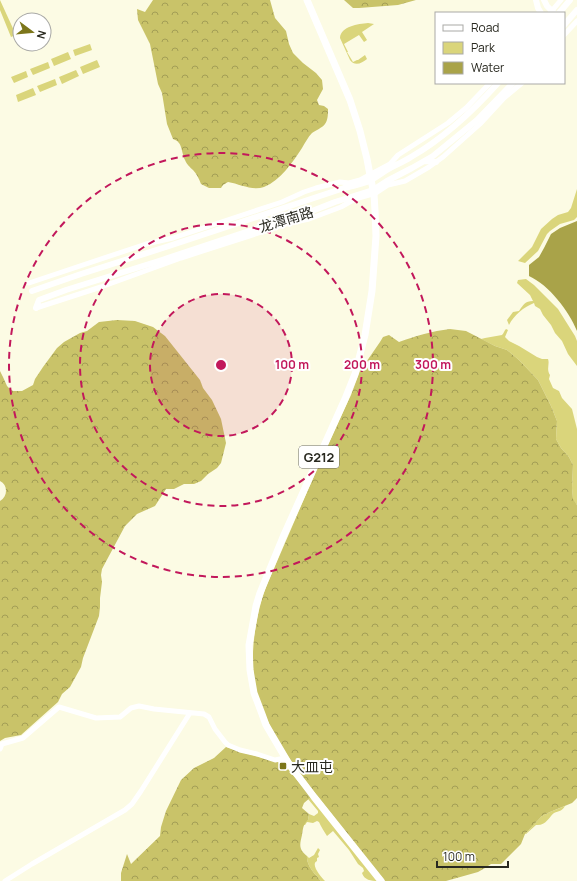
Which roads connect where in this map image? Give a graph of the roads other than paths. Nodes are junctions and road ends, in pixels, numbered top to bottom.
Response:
1 (307, 0) edge
2 (536, 0) edge
3 (544, 0) edge
4 (561, 0) edge
5 (570, 0) edge
6 (577, 10) edge
7 (541, 12) edge
8 (552, 12) edge
9 (560, 12) edge
10 (577, 21) edge
11 (565, 23) edge
12 (565, 34) edge
13 (489, 84) edge
14 (497, 84) edge
15 (512, 84) edge
16 (521, 84) edge
17 (407, 159) junction
18 (425, 161) junction
19 (436, 162) junction
20 (412, 168) junction
21 (370, 177) junction
22 (373, 192) junction
23 (331, 193) junction
24 (335, 202) junction
25 (173, 238) junction
26 (179, 243) junction
27 (29, 283) dead end
28 (32, 290) dead end
29 (36, 308) joint
30 (190, 713) junction
31 (0, 749) edge
32 (285, 758) junction
33 (5, 881) edge
34 (381, 881) edge

1 - 21 highway, G212
2 - 7 main road
3 - 8 main road
4 - 8 street
5 - 9 main road
6 - 11 main road
10 - 12 street
13 - 21 street
14 - 17 main road, 龙潭南路
15 - 18 main road, 龙潭南路
16 - 19 street
17 - 20 main road
17 - 21 main road, 龙潭南路
18 - 19 main road
18 - 20 main road, 龙潭南路
19 - 22 street
20 - 22 main road, 龙潭南路
21 - 22 highway, G212
21 - 23 main road, 龙潭南路
21 - 25 street
22 - 24 main road, 龙潭南路
22 - 29 street
22 - 32 highway, G212
23 - 24 main road
23 - 26 main road, 龙潭南路
24 - 29 main road, 龙潭南路
25 - 26 main road
25 - 27 street
26 - 28 main road, 龙潭南路
30 - 31 street
30 - 32 street
30 - 33 street
32 - 34 highway, G212

